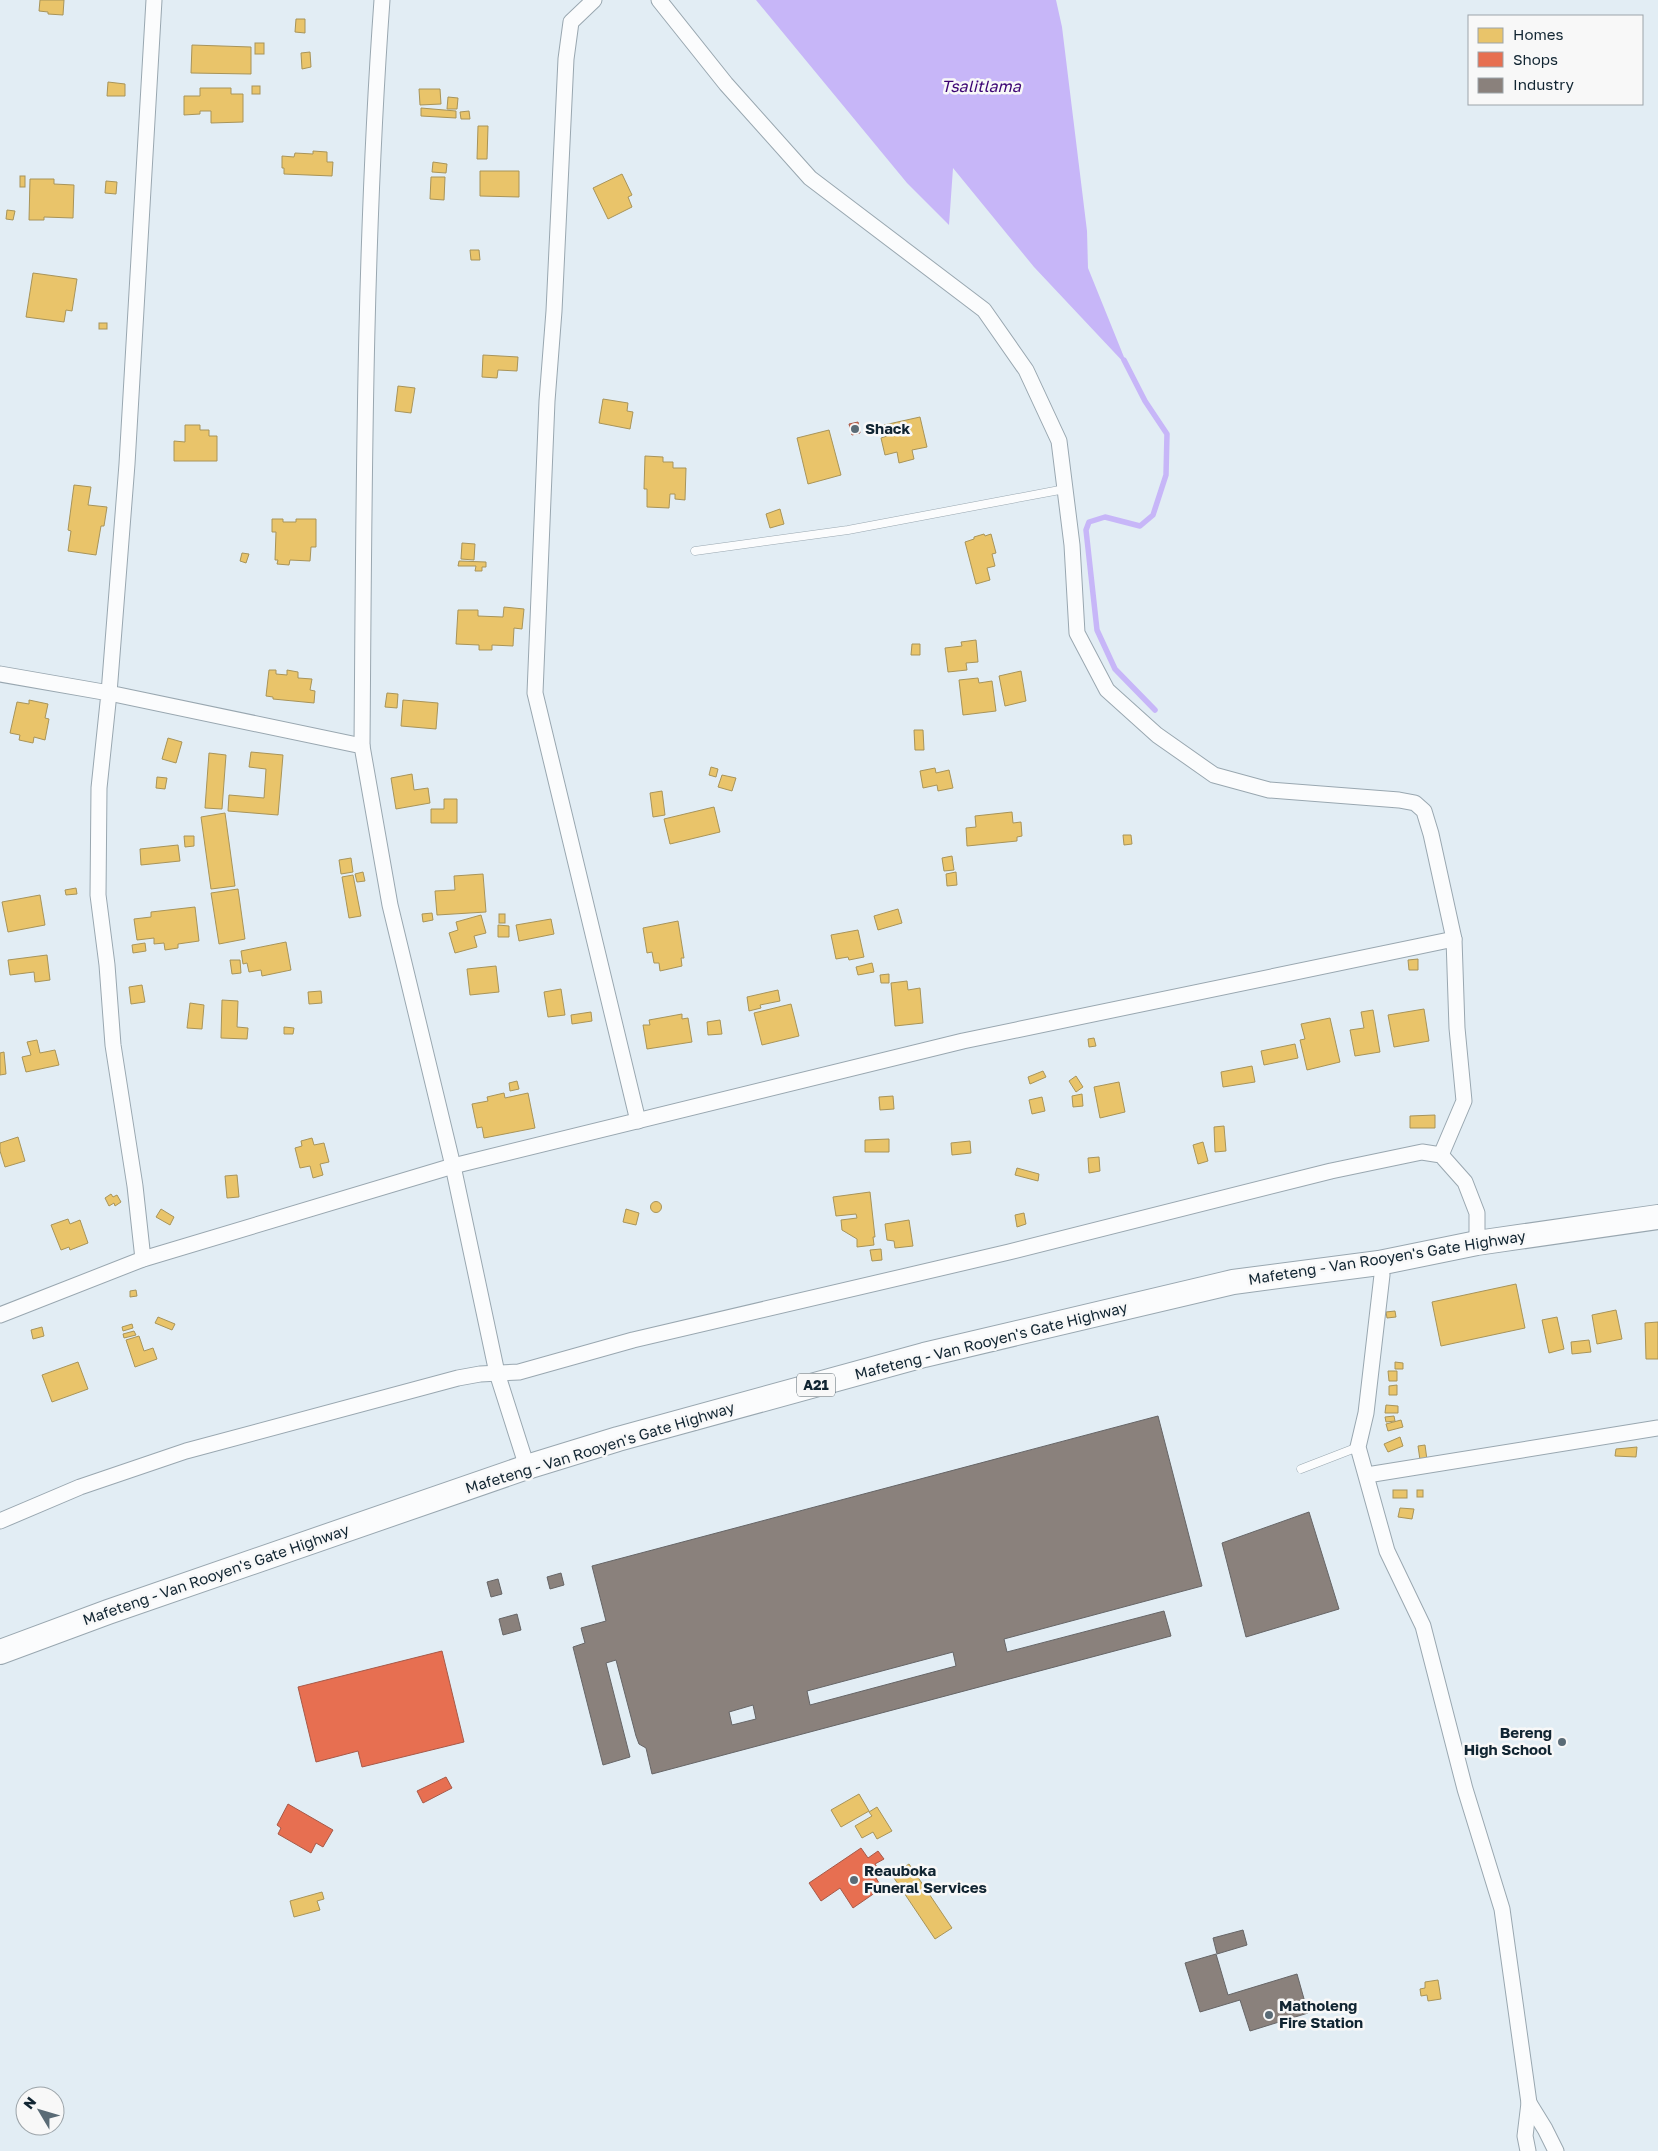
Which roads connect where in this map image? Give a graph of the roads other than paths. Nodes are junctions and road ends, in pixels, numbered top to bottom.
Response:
1 (154, 0) edge
2 (382, 0) edge
3 (594, 0) edge
4 (658, 0) edge
5 (1065, 489) junction
6 (695, 551) dead end
7 (0, 674) edge
8 (109, 693) junction
9 (362, 746) junction
10 (1454, 939) junction
11 (638, 1121) junction
12 (1441, 1154) junction
13 (453, 1166) junction
14 (1658, 1216) edge
15 (1477, 1244) junction
16 (143, 1259) junction
17 (1379, 1263) junction
18 (0, 1315) edge
19 (497, 1373) junction
20 (1658, 1428) edge
21 (1358, 1447) junction
22 (527, 1467) junction
23 (1301, 1469) dead end
24 (1367, 1476) junction
25 (0, 1521) edge
26 (0, 1652) edge
27 (1529, 2103) junction
28 (1528, 2151) edge
29 (1556, 2151) edge

1 - 8 street
2 - 9 street
3 - 11 street
4 - 5 street
5 - 6 lane
5 - 10 street
7 - 8 street
8 - 9 street
8 - 16 street
9 - 13 street
10 - 11 street
10 - 12 street
11 - 13 street
12 - 15 street
12 - 19 street
13 - 16 street
13 - 19 street
14 - 15 main road, Mafeteng - Van Rooyen's Gate Highway / A21
15 - 17 main road, Mafeteng - Van Rooyen's Gate Highway / A21
16 - 18 street
17 - 21 street
17 - 22 main road, Mafeteng - Van Rooyen's Gate Highway / A21
19 - 22 street
19 - 25 street
20 - 24 street
21 - 23 lane
21 - 24 street
22 - 26 main road, Mafeteng - Van Rooyen's Gate Highway / A21
24 - 27 street
27 - 28 street
27 - 29 street

